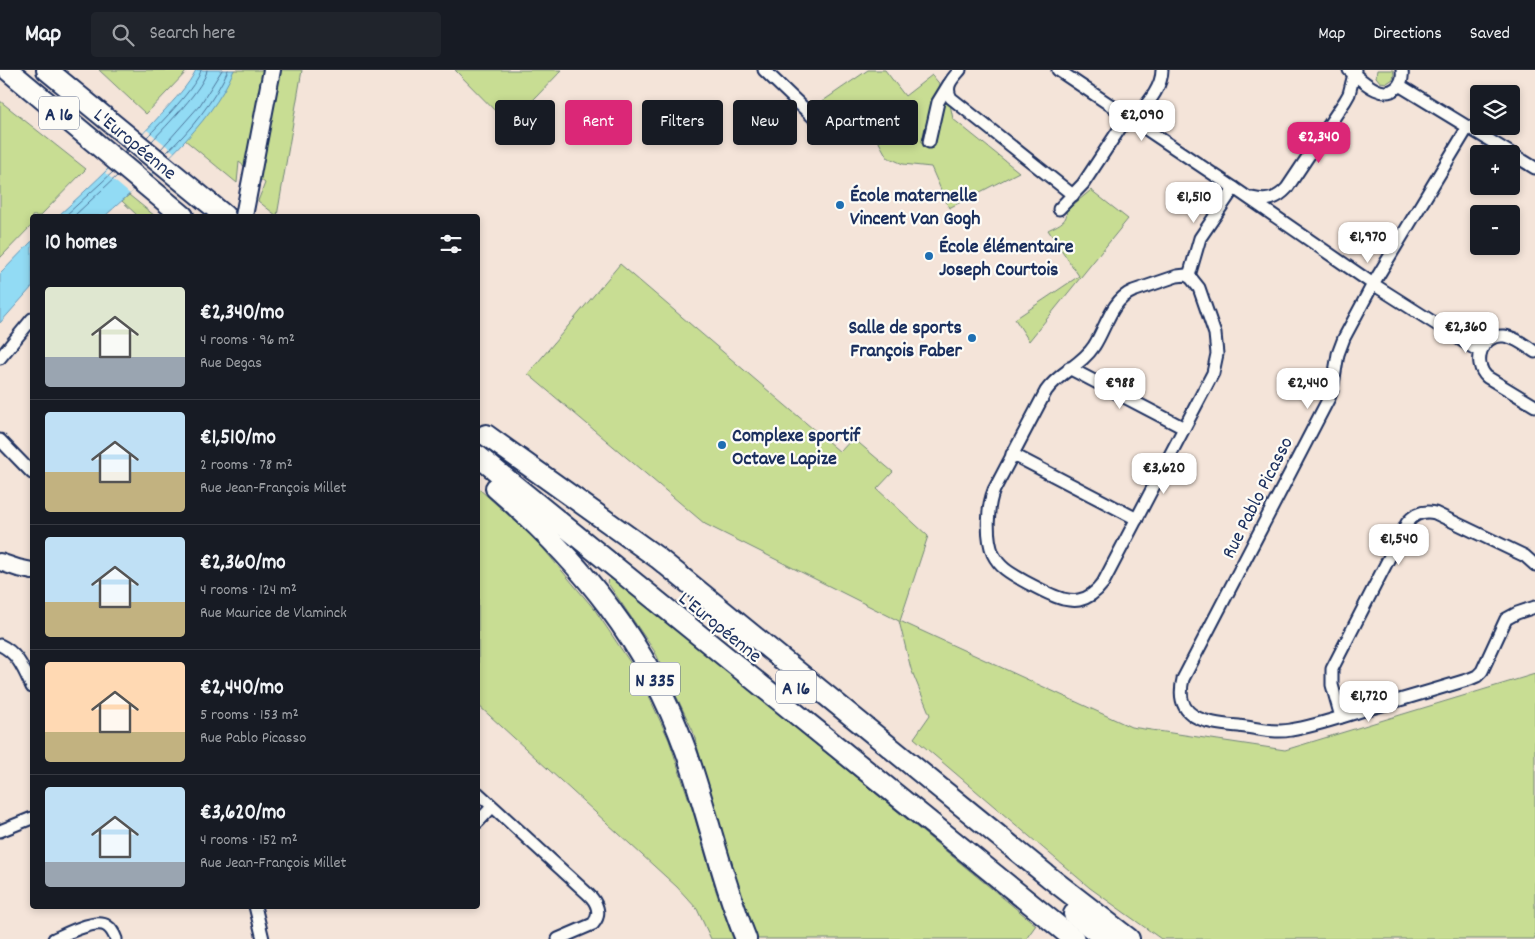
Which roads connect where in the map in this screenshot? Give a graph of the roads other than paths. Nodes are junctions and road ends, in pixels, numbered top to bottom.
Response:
1 (8, 70) edge
2 (48, 70) edge
3 (63, 70) edge
4 (272, 70) edge
5 (765, 70) edge
6 (960, 70) edge
7 (1058, 70) edge
8 (1162, 70) edge
9 (1367, 70) edge
10 (1353, 71) edge
11 (1403, 75) edge
12 (950, 83) junction
13 (1371, 86) junction
14 (807, 110) edge
15 (1131, 118) junction
16 (1468, 127) junction
17 (130, 138) junction
18 (929, 142) dead end
19 (1535, 168) edge
20 (1234, 188) junction
21 (1074, 195) junction
22 (1244, 195) junction
23 (1059, 209) dead end
24 (181, 214) edge
25 (223, 214) edge
26 (244, 214) edge
27 (1189, 276) junction
28 (1373, 284) junction
29 (30, 321) edge
30 (1480, 352) junction
31 (1535, 352) edge
32 (0, 358) edge
33 (1069, 368) junction
34 (1535, 406) edge
35 (1184, 428) junction
36 (482, 431) edge
37 (0, 440) edge
38 (1012, 454) junction
39 (480, 458) edge
40 (30, 471) edge
41 (480, 473) edge
42 (1136, 519) junction
43 (0, 556) edge
44 (30, 561) edge
45 (0, 562) edge
46 (1535, 564) edge
47 (30, 571) edge
48 (1535, 607) edge
49 (0, 644) edge
50 (30, 683) edge
51 (1341, 717) junction
52 (480, 795) edge
53 (492, 806) junction
54 (30, 819) edge
55 (480, 820) edge
56 (0, 831) edge
57 (256, 909) edge
58 (54, 939) edge
59 (116, 939) edge
60 (263, 939) edge
61 (558, 939) edge
62 (746, 939) edge
63 (1074, 939) edge
64 (1105, 939) edge
65 (1129, 939) edge

1 - 24 highway, L'Européenne / A 16
2 - 17 highway, L'Européenne / A 16
3 - 17 highway
4 - 26 street
5 - 14 street
6 - 12 street
7 - 15 street
8 - 15 street
9 - 13 street
10 - 13 street
10 - 22 street
11 - 13 street
11 - 16 street
12 - 18 street
12 - 21 street
15 - 20 street
15 - 21 street
16 - 19 street
16 - 28 street, Rue Pablo Picasso
17 - 25 highway, L'Européenne / A 16
20 - 22 street
20 - 27 street
21 - 23 street
22 - 28 street
27 - 33 street
27 - 35 street
28 - 30 street
28 - 51 street, Rue Pablo Picasso
29 - 32 street
30 - 31 street
30 - 34 street
33 - 35 street
33 - 38 street
35 - 42 street
36 - 64 highway, L'Européenne / A 16
36 - 65 highway
37 - 40 street
38 - 42 street
38 - 42 street
39 - 63 highway, L'Européenne / A 16
41 - 62 highway, N 335
43 - 44 street
45 - 47 street
46 - 51 street
48 - 51 street
49 - 50 street
52 - 53 street
53 - 55 street
53 - 61 street
54 - 56 street
57 - 60 street
58 - 59 street

